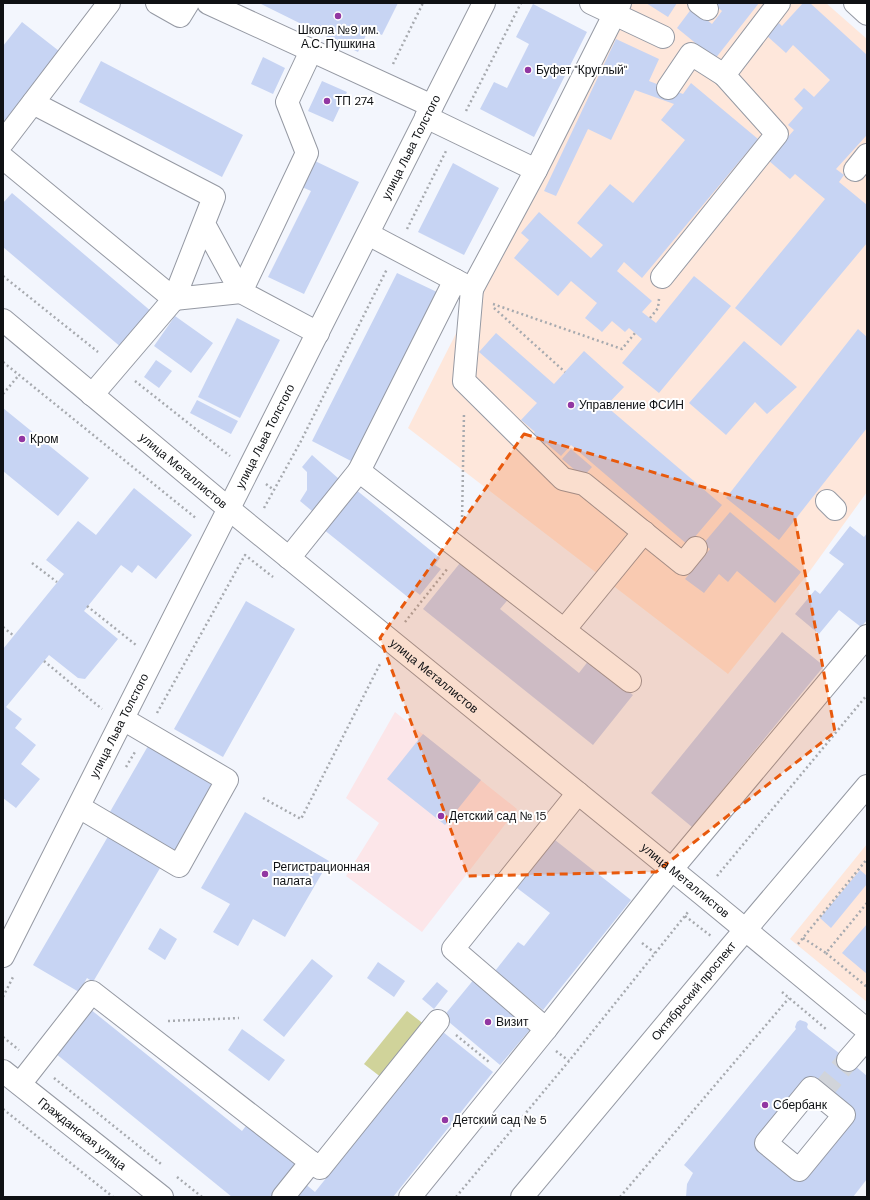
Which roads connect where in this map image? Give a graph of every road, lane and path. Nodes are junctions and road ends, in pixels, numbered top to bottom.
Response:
1 (109, 3) edge
2 (157, 3) edge
3 (188, 3) edge
4 (208, 3) edge
5 (423, 3) edge
6 (484, 3) edge
7 (521, 3) edge
8 (591, 3) edge
9 (779, 3) edge
10 (855, 3) edge
11 (617, 9) edge
12 (867, 14) edge
13 (663, 38) dead end
14 (311, 51) junction
15 (724, 75) junction
16 (384, 84) junction
17 (668, 88) dead end
18 (33, 102) junction
19 (429, 112) junction
20 (456, 132) junction
21 (3, 142) edge
22 (3, 158) edge
23 (536, 170) junction
24 (204, 224) junction
25 (368, 234) junction
26 (397, 250) junction
27 (662, 277) dead end
28 (464, 284) junction
29 (241, 292) junction
30 (174, 299) junction
31 (3, 320) edge
32 (318, 333) junction
33 (636, 334) dead end
34 (3, 362) edge
35 (565, 372) dead end
36 (19, 375) junction
37 (464, 381) junction
38 (3, 394) edge
39 (92, 395) junction
40 (359, 470) junction
41 (229, 509) junction
42 (198, 520) dead end
43 (256, 531) junction
44 (644, 532) junction
45 (696, 548) dead end
46 (462, 550) junction
47 (245, 555) junction
48 (289, 558) junction
49 (32, 563) dead end
50 (277, 580) dead end
51 (57, 582) dead end
52 (88, 606) dead end
53 (403, 624) dead end
54 (3, 627) edge
55 (564, 630) junction
56 (14, 636) dead end
57 (867, 636) edge
58 (140, 639) dead end
59 (375, 657) dead end
60 (44, 661) dead end
61 (381, 662) junction
62 (387, 667) dead end
63 (630, 681) dead end
64 (867, 695) edge
65 (106, 704) dead end
66 (123, 718) junction
67 (146, 732) junction
68 (124, 772) dead end
69 (867, 786) edge
70 (578, 793) junction
71 (263, 798) dead end
72 (79, 807) junction
73 (867, 859) edge
74 (671, 870) junction
75 (702, 894) junction
76 (867, 903) edge
77 (746, 930) junction
78 (826, 953) junction
79 (3, 956) edge
80 (13, 976) dead end
81 (867, 987) edge
82 (3, 997) edge
83 (789, 998) dead end
84 (239, 1018) dead end
85 (438, 1021) joint
86 (131, 1022) junction
87 (546, 1028) junction
88 (866, 1028) edge
89 (3, 1036) edge
90 (848, 1060) tunnel mouth
91 (35, 1063) junction
92 (507, 1077) junction
93 (11, 1078) edge
94 (3, 1109) edge
95 (311, 1162) junction
96 (165, 1167) dead end
97 (171, 1172) dead end
98 (112, 1197) edge
99 (162, 1197) edge
100 (202, 1197) edge
101 (283, 1197) edge
102 (410, 1197) edge
103 (456, 1197) edge
104 (522, 1197) edge
105 (620, 1197) edge

1 - 18 street
2 - 3 street
4 - 14 street
5 - 16 path
6 - 19 street, улица Льва Толстого
7 - 20 path
8 - 11 street
9 - 15 street
10 - 12 street
11 - 13 street
11 - 23 street
14 - 16 street
14 - 29 street
15 - 17 street
15 - 27 street
16 - 19 street
18 - 21 street
18 - 24 street
19 - 20 street
19 - 25 street, улица Льва Толстого
20 - 23 street
20 - 26 path
22 - 30 street
23 - 28 street
24 - 29 street
24 - 30 street
25 - 26 street
25 - 32 street, улица Льва Толстого
26 - 28 street
26 - 43 path
28 - 37 street
28 - 40 street
29 - 30 street
29 - 32 street
30 - 39 street
31 - 39 street, улица Металлистов
32 - 41 street, улица Льва Толстого
33 - 35 path
34 - 36 path
36 - 38 path
36 - 42 path
37 - 44 street
37 - 46 path
39 - 41 street, улица Металлистов
40 - 46 street
40 - 48 street
41 - 43 street, улица Металлистов
41 - 66 street, улица Льва Толстого
43 - 47 path
43 - 48 street, улица Металлистов
44 - 45 street
44 - 55 street
46 - 53 path
46 - 55 street
47 - 50 path
47 - 67 path
48 - 70 street, улица Металлистов
49 - 51 path
52 - 58 path
54 - 56 path
55 - 63 street
57 - 74 street
59 - 61 path
60 - 65 path
61 - 62 path
61 - 71 path
64 - 75 path
66 - 67 street
66 - 72 street, улица Льва Толстого
67 - 68 path
67 - 72 street
69 - 77 street, Октябрьский проспект
70 - 74 street, улица Металлистов
70 - 87 street
72 - 79 street, улица Льва Толстого
73 - 78 path
74 - 75 street, улица Металлистов
74 - 87 street
75 - 77 street, улица Металлистов
75 - 103 path
76 - 78 path
77 - 88 street, улица Металлистов
77 - 104 street, Октябрьский проспект
78 - 81 path
80 - 82 path
83 - 105 path
84 - 86 path
85 - 92 path
85 - 95 street
86 - 91 street
86 - 95 street
87 - 92 street
88 - 90 street
89 - 91 path
91 - 93 street
91 - 96 path
92 - 102 street
93 - 99 street, Гражданская улица
94 - 98 path
95 - 101 street
97 - 100 path

